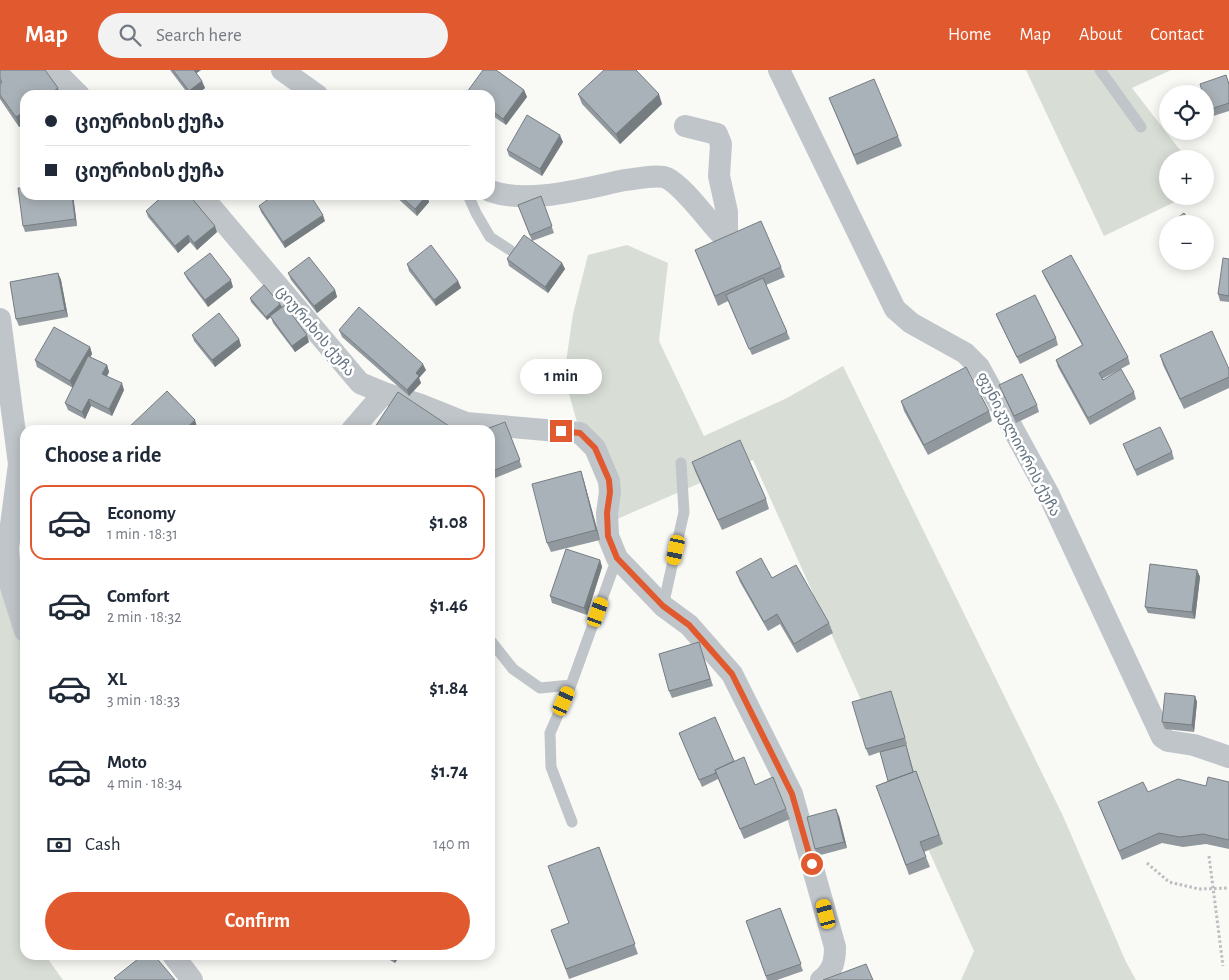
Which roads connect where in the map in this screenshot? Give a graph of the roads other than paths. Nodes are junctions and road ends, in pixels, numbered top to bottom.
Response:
1 (54, 70) edge
2 (282, 70) edge
3 (778, 70) edge
4 (1100, 70) edge
5 (74, 90) edge
6 (310, 90) edge
7 (685, 126) dead end
8 (1141, 127) dead end
9 (495, 193) edge
10 (205, 200) edge
11 (470, 200) edge
12 (510, 250) dead end
13 (0, 319) edge
14 (384, 393) junction
15 (356, 425) edge
16 (489, 425) edge
17 (495, 426) edge
18 (681, 463) dead end
19 (617, 558) junction
20 (663, 606) junction
21 (20, 616) edge
22 (495, 646) edge
23 (571, 685) junction
24 (1229, 756) edge
25 (572, 822) dead end
26 (177, 960) edge
27 (192, 980) edge
28 (821, 980) edge

1 - 5 street
2 - 6 street
3 - 24 street, ფუნიკულიორის ქუჩა
4 - 8 lane
7 - 9 street
10 - 14 street, ციურიხის ქუჩა
11 - 12 lane
13 - 21 street
14 - 15 street
14 - 16 street, ციურიხის ქუჩა
17 - 19 street, ციურიხის ქუჩა
18 - 20 lane
19 - 20 street, ციურიხის ქუჩა
19 - 23 lane
20 - 28 street, ციურიხის ქუჩა
22 - 23 lane
23 - 25 lane
26 - 27 street

